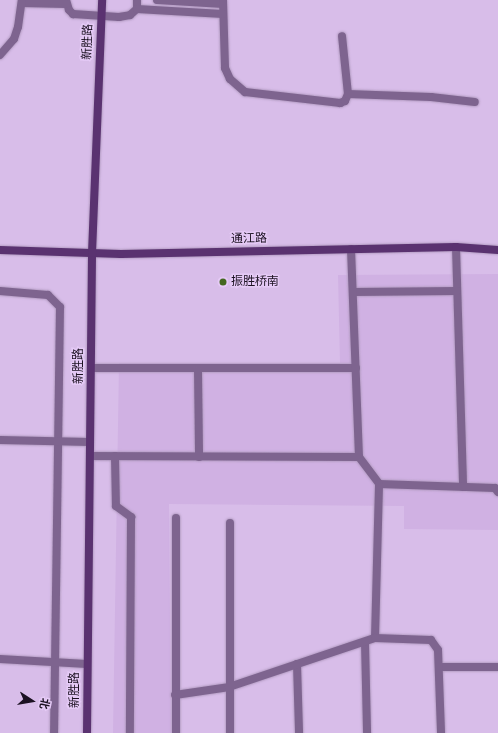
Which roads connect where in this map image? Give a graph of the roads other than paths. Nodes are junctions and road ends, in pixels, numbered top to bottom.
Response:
1 (102, 0) edge
2 (137, 0) edge
3 (157, 0) edge
4 (22, 1) edge
5 (66, 2) edge
6 (223, 2) edge
7 (137, 9) junction
8 (223, 14) junction
9 (101, 16) junction
10 (342, 36) dead end
11 (0, 55) edge
12 (348, 94) junction
13 (475, 102) dead end
14 (456, 247) junction
15 (351, 249) junction
16 (0, 250) edge
17 (498, 250) edge
18 (92, 254) junction
19 (458, 291) junction
20 (0, 292) edge
21 (353, 292) junction
22 (91, 368) junction
23 (356, 368) junction
24 (198, 370) junction
25 (0, 440) edge
26 (57, 441) junction
27 (90, 442) junction
28 (90, 456) junction
29 (115, 456) junction
30 (199, 457) junction
31 (359, 457) junction
32 (379, 484) junction
33 (463, 487) junction
34 (498, 492) edge
35 (176, 518) dead end
36 (230, 523) dead end
37 (375, 638) junction
38 (365, 642) junction
39 (0, 659) edge
40 (54, 662) junction
41 (87, 664) junction
42 (297, 664) junction
43 (498, 667) edge
44 (439, 668) junction
45 (229, 686) junction
46 (175, 695) junction
47 (54, 733) edge
48 (87, 733) edge
49 (130, 733) edge
50 (176, 733) edge
51 (230, 733) edge
52 (299, 733) edge
53 (367, 733) edge
54 (441, 733) edge

1 - 9 street, 新胜路
2 - 7 street
3 - 6 street
4 - 5 street
4 - 11 street
5 - 9 street
6 - 8 street
7 - 8 street
7 - 9 street
8 - 12 street
9 - 18 street, 新胜路
10 - 12 street
12 - 13 street
14 - 15 street, 通江路
14 - 17 street, 通江路
14 - 19 street
15 - 18 street, 通江路
15 - 21 street
16 - 18 street, 通江路
18 - 22 street, 新胜路
19 - 21 street
19 - 33 street
20 - 26 street
21 - 23 street
22 - 24 street
22 - 27 street, 新胜路
23 - 24 street
23 - 31 street
24 - 30 street
25 - 26 street
26 - 27 street
26 - 40 street
27 - 28 street, 新胜路
28 - 29 street
28 - 41 street, 新胜路
29 - 30 street
29 - 49 street
30 - 31 street
31 - 32 street
32 - 33 street
32 - 37 street
33 - 34 street
35 - 46 street
36 - 45 street
37 - 38 street
37 - 44 street
38 - 42 street
38 - 53 street
39 - 40 street
40 - 41 street
40 - 47 street
41 - 48 street, 新胜路
42 - 45 street
42 - 52 street
43 - 44 street
44 - 54 street
45 - 46 street
45 - 51 street
46 - 50 street

